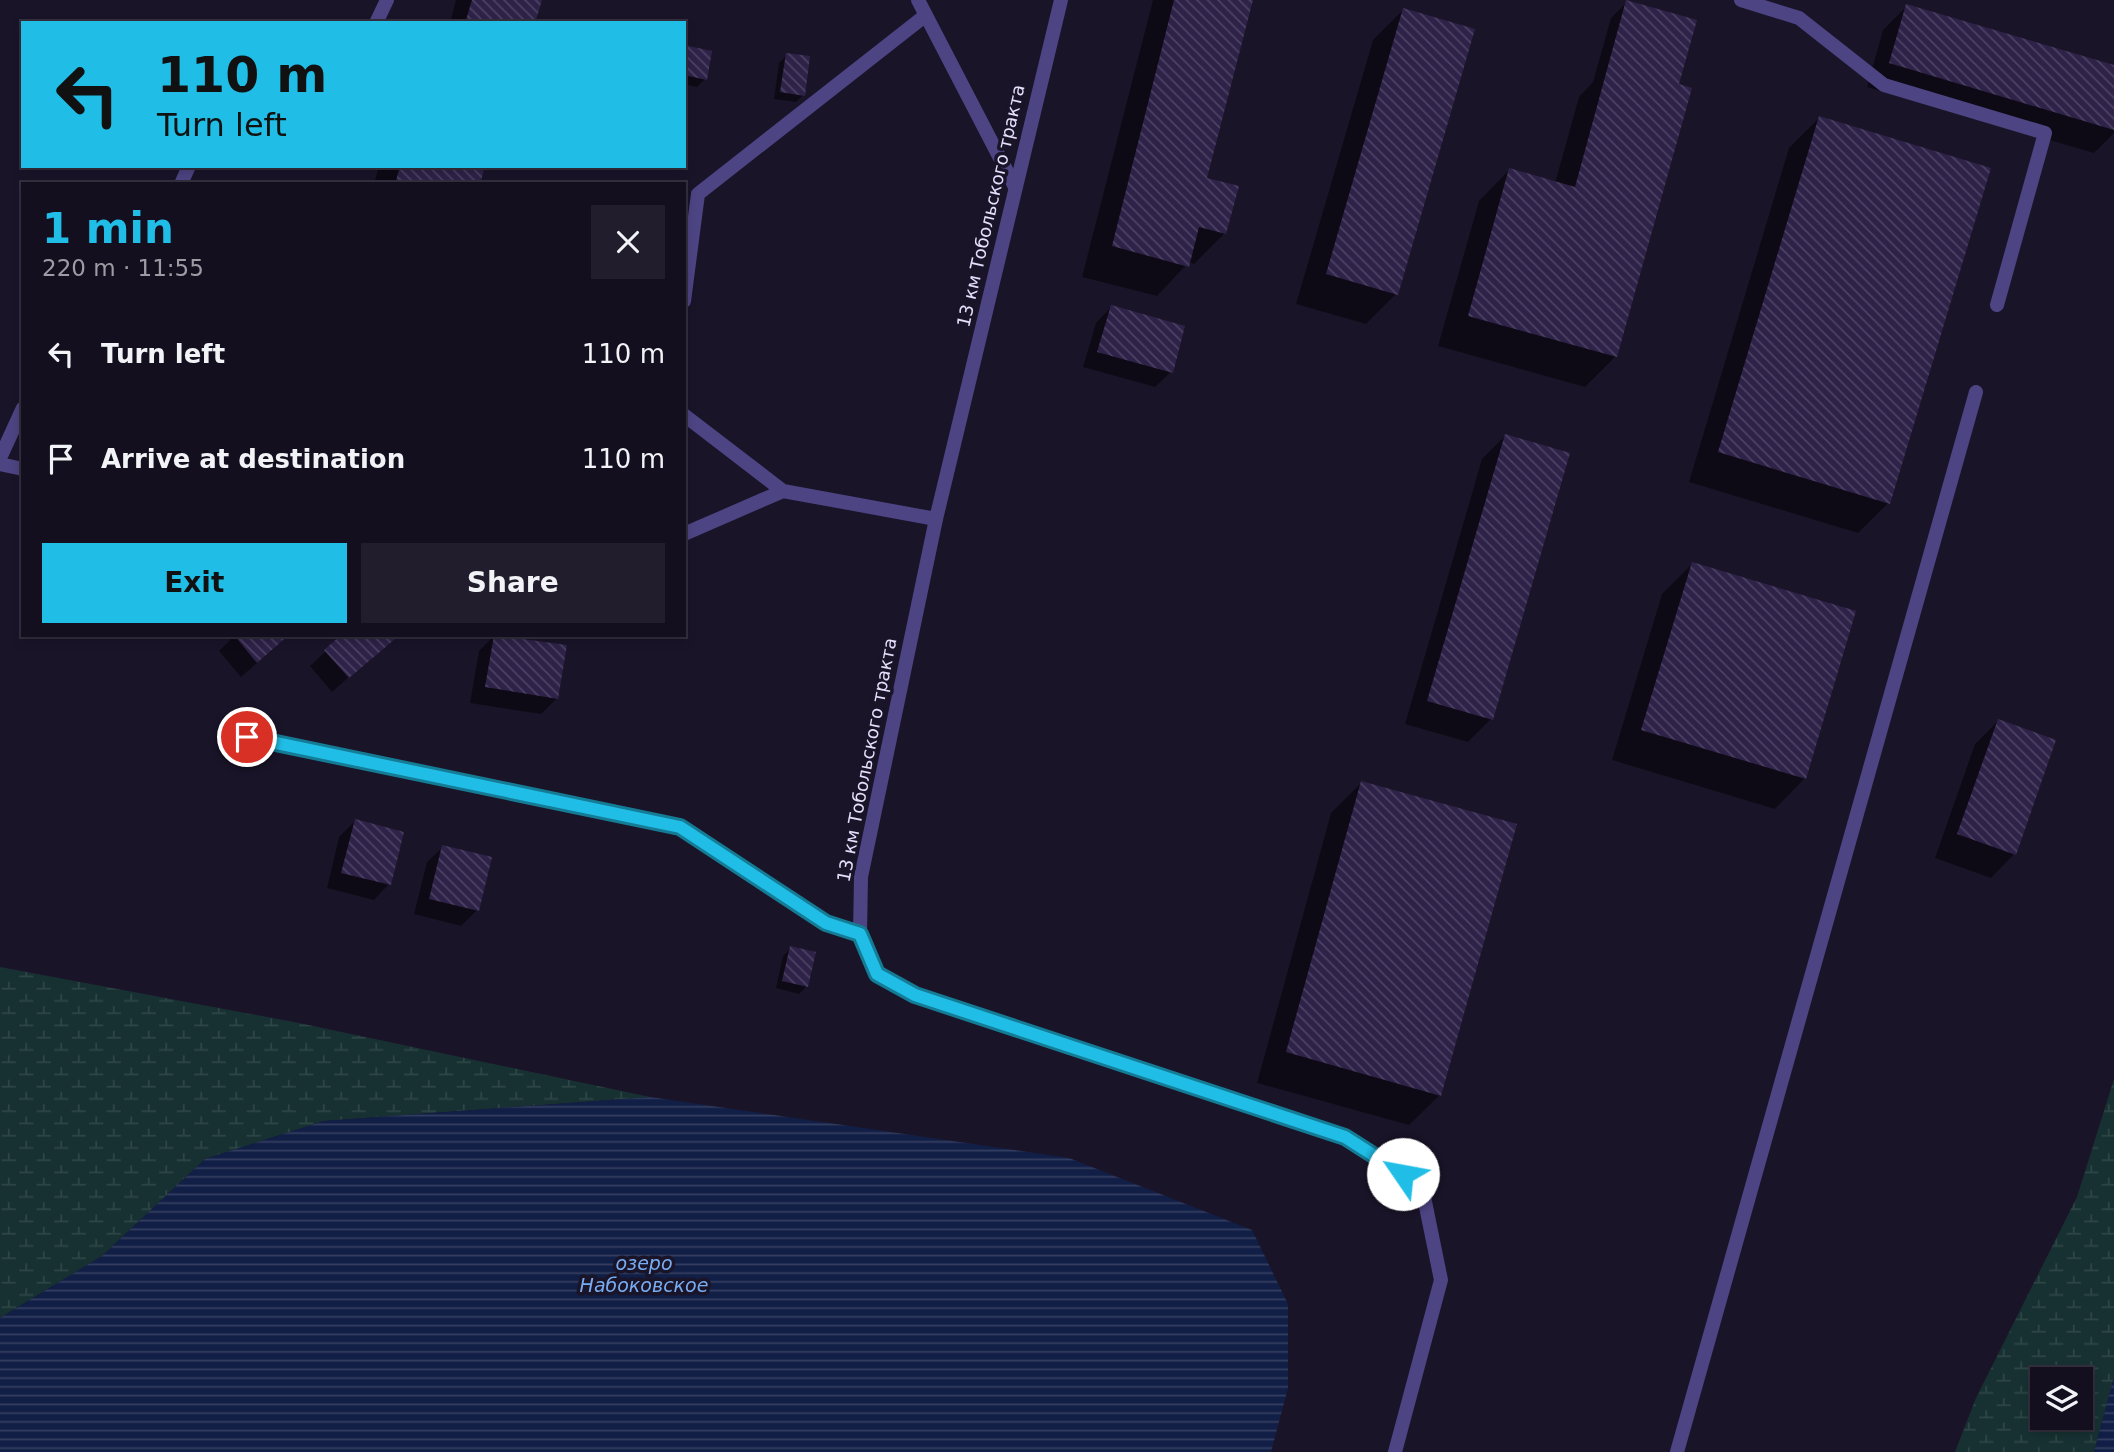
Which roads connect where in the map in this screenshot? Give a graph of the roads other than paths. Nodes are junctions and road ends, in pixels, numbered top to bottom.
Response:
1 (387, 0) edge
2 (918, 0) edge
3 (1061, 0) edge
4 (1741, 0) edge
5 (926, 15) junction
6 (377, 21) edge
7 (1015, 187) junction
8 (686, 286) edge
9 (1997, 305) dead end
10 (1976, 393) dead end
11 (21, 412) edge
12 (686, 417) edge
13 (0, 458) edge
14 (0, 464) edge
15 (21, 469) edge
16 (783, 491) junction
17 (936, 519) junction
18 (686, 533) edge
19 (247, 737) dead end
20 (860, 934) junction
21 (1395, 1452) edge
22 (1677, 1452) edge

1 - 6 street
2 - 5 street
3 - 7 street, 13 км Тобольского тракта
4 - 9 street
5 - 7 street
5 - 8 street
7 - 17 street, 13 км Тобольского тракта
10 - 22 street
11 - 13 street
12 - 16 street
14 - 15 street
16 - 17 street
16 - 18 street
17 - 20 street, 13 км Тобольского тракта
19 - 20 street
20 - 21 street, 13 км Тобольского тракта

